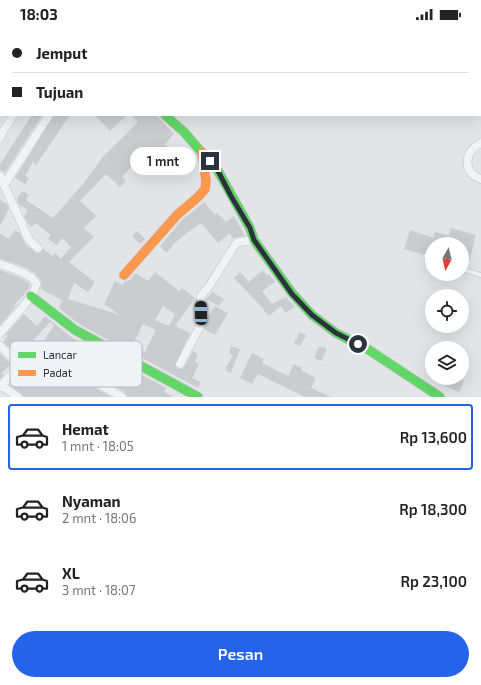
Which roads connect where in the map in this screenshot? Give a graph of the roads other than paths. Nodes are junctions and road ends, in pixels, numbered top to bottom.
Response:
1 (12, 116) edge
2 (48, 116) edge
3 (166, 116) edge
4 (0, 137) edge
5 (481, 143) edge
6 (202, 152) junction
7 (0, 176) edge
8 (481, 179) edge
9 (4, 185) junction
10 (254, 240) junction
11 (38, 248) dead end
12 (0, 264) edge
13 (469, 271) edge
14 (124, 275) dead end
15 (481, 275) edge
16 (31, 296) junction
17 (0, 333) edge
18 (95, 341) edge
19 (0, 346) edge
20 (10, 355) edge
21 (180, 364) dead end
22 (142, 366) edge
23 (10, 376) edge
24 (1, 386) edge
25 (105, 387) edge
26 (18, 397) edge
27 (122, 397) edge
28 (198, 397) edge
29 (440, 397) edge

1 - 4 street
2 - 9 street
3 - 6 street
5 - 8 street
6 - 10 street
6 - 14 street
7 - 9 street
9 - 11 street
10 - 21 street
10 - 29 street
12 - 16 street
13 - 15 lane
16 - 17 street
16 - 18 street
19 - 20 street
22 - 28 street
23 - 24 street
24 - 26 street
25 - 27 street

